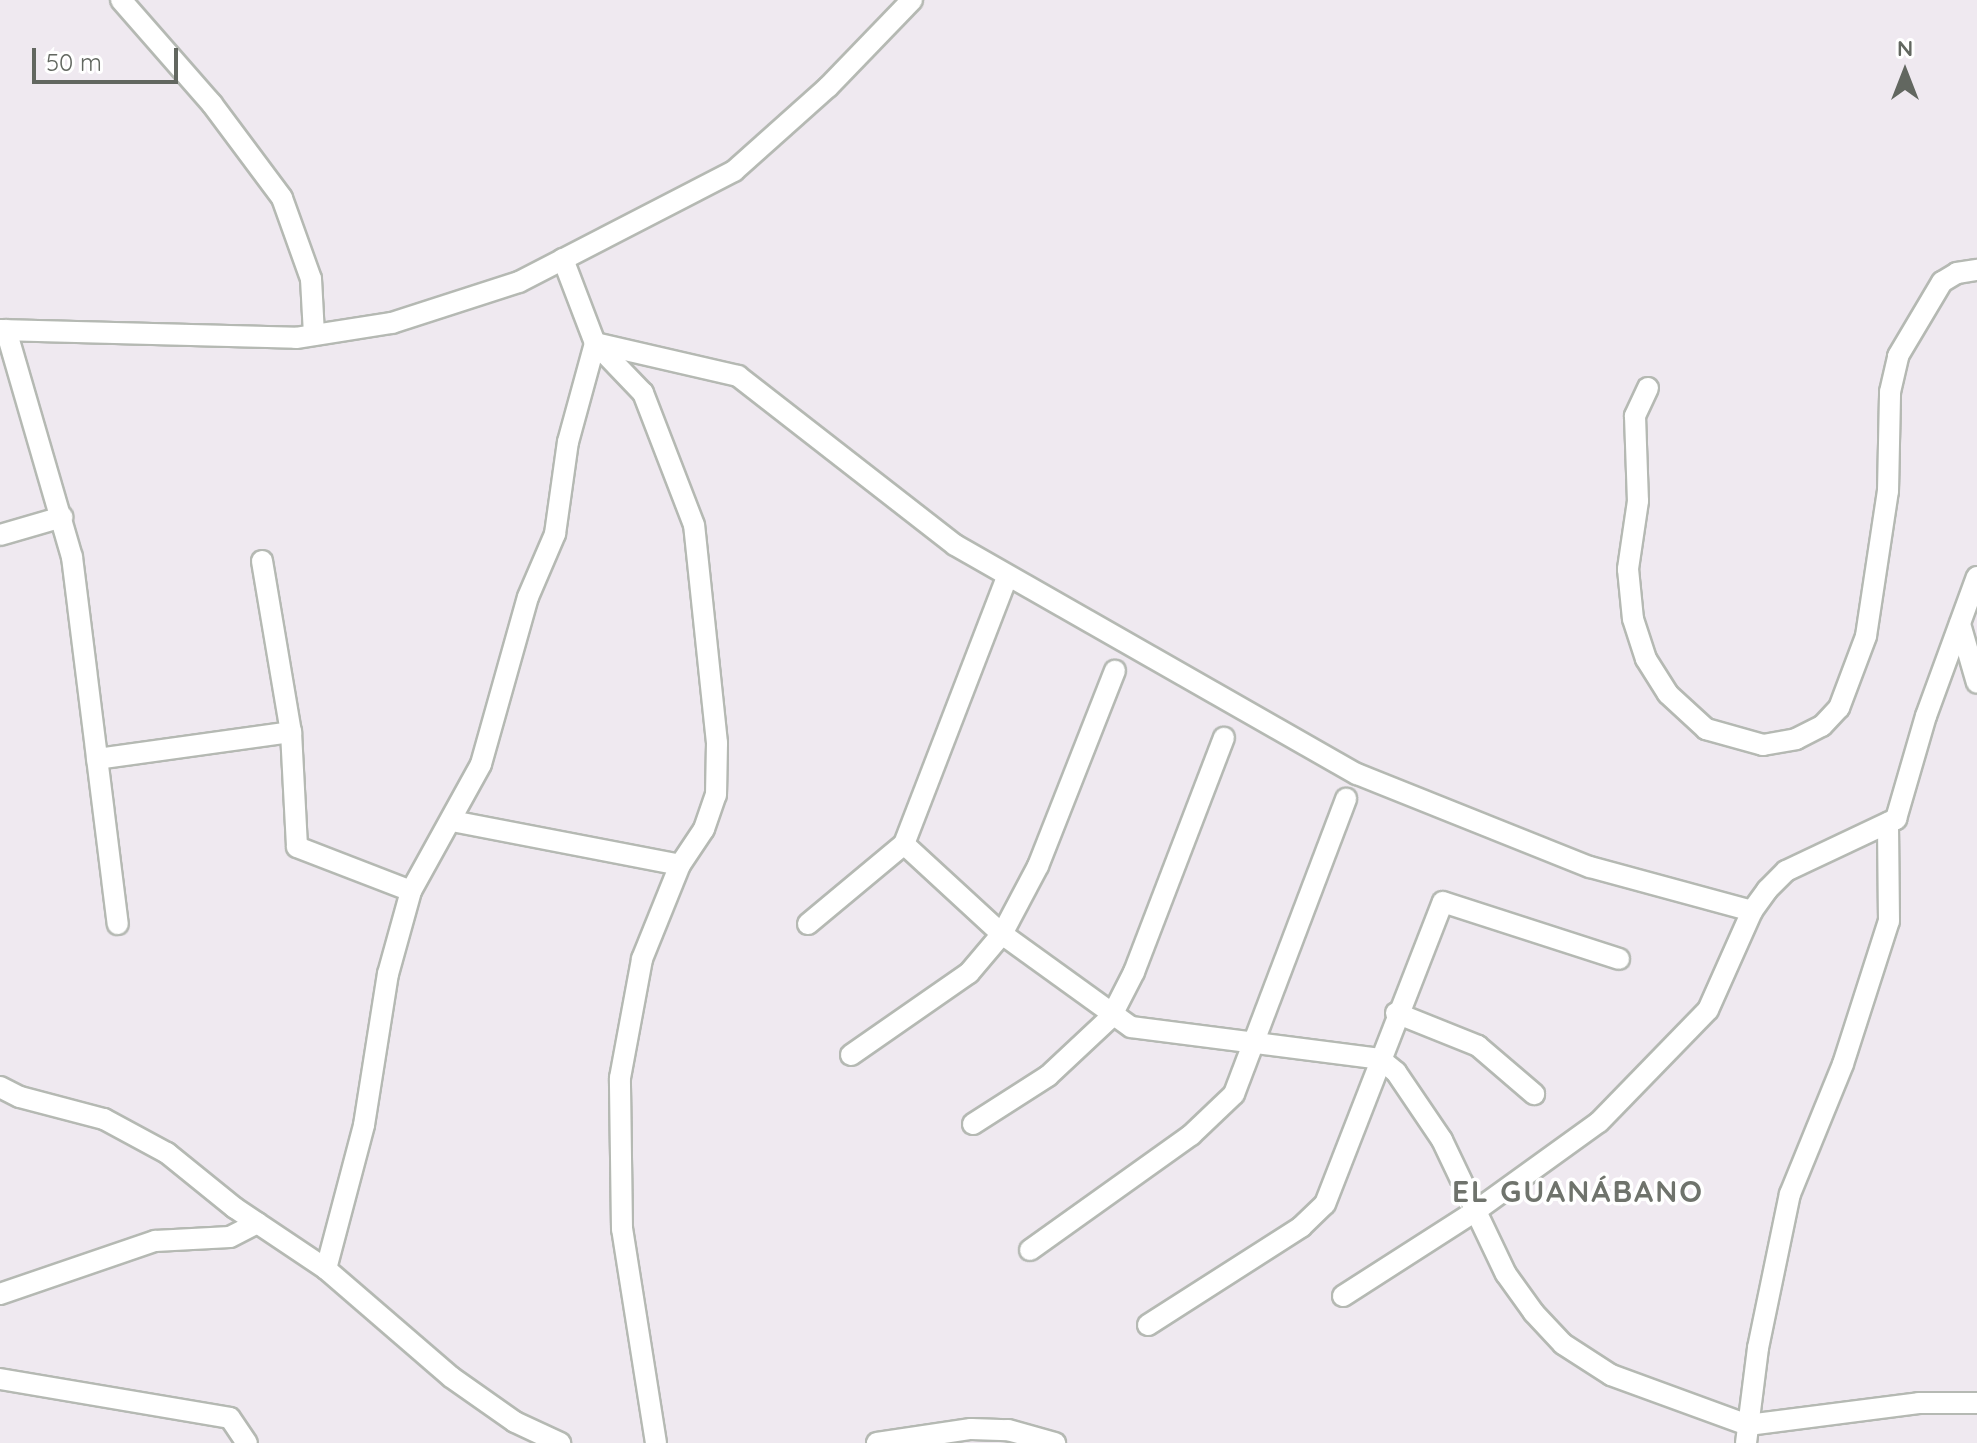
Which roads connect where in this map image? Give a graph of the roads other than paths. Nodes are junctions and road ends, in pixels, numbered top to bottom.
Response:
1 (121, 0) edge
2 (912, 0) edge
3 (563, 259) junction
4 (1977, 270) edge
5 (3, 330) edge
6 (314, 335) junction
7 (595, 343) junction
8 (1648, 388) dead end
9 (62, 517) junction
10 (0, 535) edge
11 (262, 561) dead end
12 (1007, 577) junction
13 (1977, 577) edge
14 (1960, 624) junction
15 (1115, 671) dead end
16 (1977, 683) edge
17 (291, 732) junction
18 (1224, 738) dead end
19 (97, 759) junction
20 (1346, 799) dead end
21 (452, 821) junction
22 (1888, 823) junction
23 (904, 844) junction
24 (680, 865) junction
25 (411, 891) junction
26 (1752, 911) junction
27 (118, 924) dead end
28 (808, 924) dead end
29 (1002, 934) junction
30 (1619, 959) dead end
31 (1396, 1013) junction
32 (1111, 1017) junction
33 (1250, 1044) junction
34 (851, 1055) dead end
35 (1380, 1059) junction
36 (0, 1087) edge
37 (1534, 1094) dead end
38 (973, 1124) dead end
39 (1477, 1210) junction
40 (258, 1223) junction
41 (1030, 1250) dead end
42 (326, 1269) junction
43 (0, 1294) edge
44 (1343, 1296) dead end
45 (1148, 1325) dead end
46 (0, 1379) edge
47 (1977, 1403) edge
48 (1747, 1434) edge
49 (247, 1443) edge
50 (560, 1443) edge
51 (656, 1443) edge
52 (877, 1443) edge
53 (1055, 1443) edge

1 - 6 street
2 - 3 street
3 - 6 street
3 - 7 street
4 - 8 street
5 - 6 street
5 - 9 street
7 - 12 street
7 - 21 street
7 - 24 street
9 - 10 street
9 - 19 street
11 - 17 street
12 - 23 street
12 - 26 street
13 - 14 street
14 - 16 street
14 - 22 street
15 - 29 street
17 - 19 street
17 - 25 street
18 - 32 street
19 - 27 street
20 - 33 street
21 - 24 street
21 - 25 street
22 - 26 street
22 - 48 street
23 - 28 street
23 - 29 street
24 - 51 street
25 - 42 street
26 - 39 street
29 - 32 street
29 - 34 street
30 - 31 street
31 - 35 street
31 - 37 street
32 - 33 street
32 - 38 street
33 - 35 street
33 - 41 street
35 - 39 street
35 - 45 street
36 - 40 street
39 - 44 street
39 - 48 street
40 - 42 street
40 - 43 street
42 - 50 street
46 - 49 street
47 - 48 street
52 - 53 street

